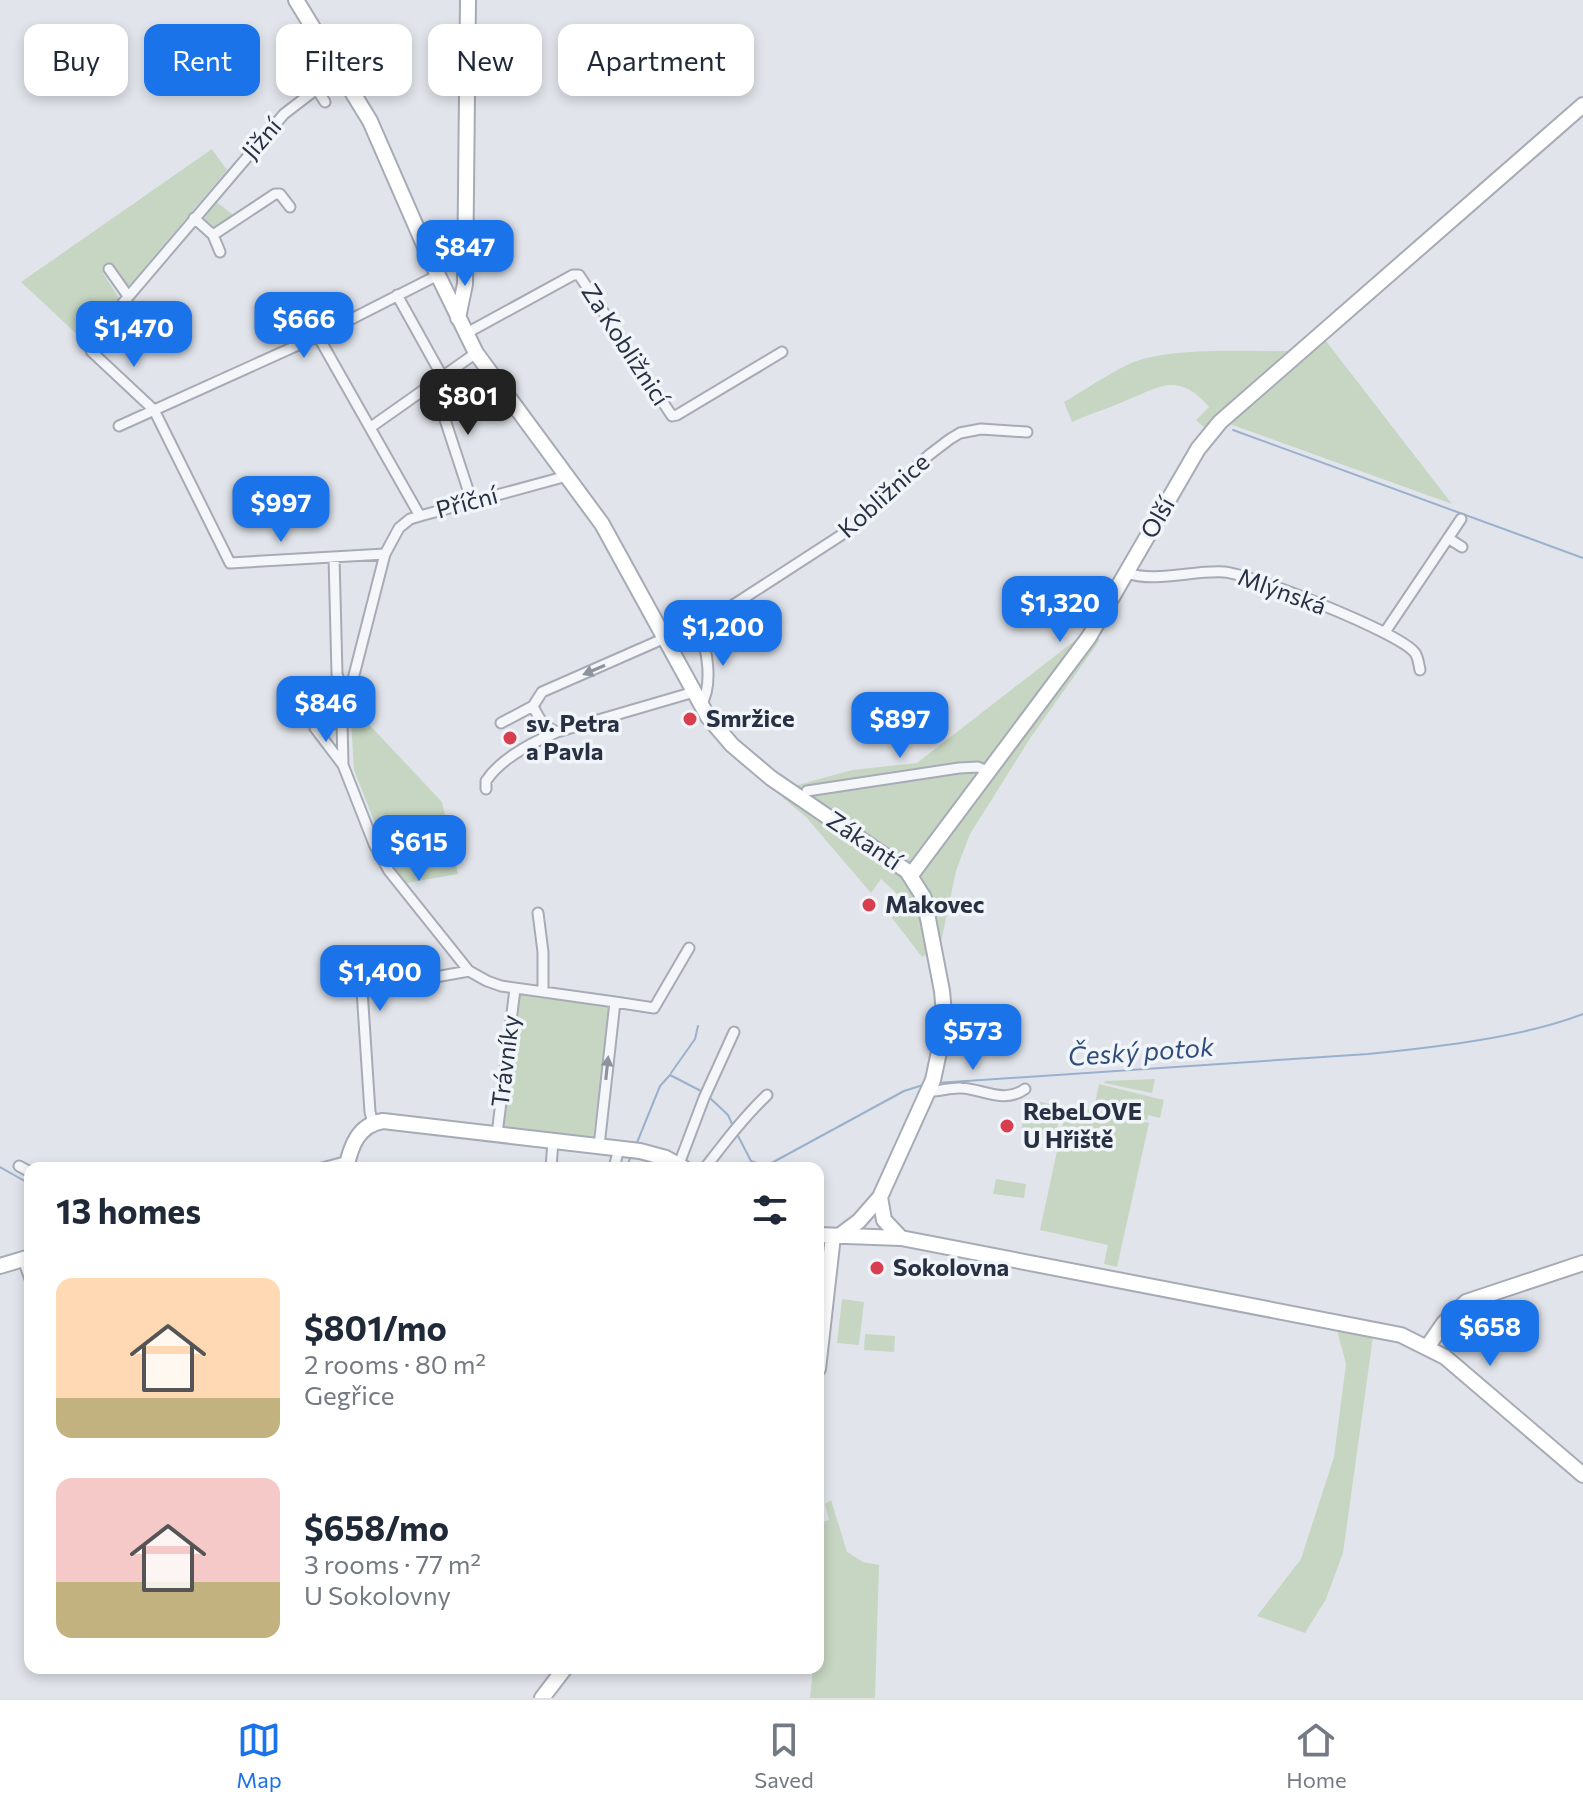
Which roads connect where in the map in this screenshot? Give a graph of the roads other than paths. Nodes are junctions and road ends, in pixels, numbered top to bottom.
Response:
1 (296, 0) edge
2 (468, 0) edge
3 (311, 24) edge
4 (306, 96) edge
5 (321, 96) edge
6 (356, 96) edge
7 (325, 102) dead end
8 (1583, 105) edge
9 (290, 207) dead end
10 (194, 218) junction
11 (213, 235) junction
12 (220, 252) dead end
13 (109, 269) dead end
14 (438, 275) junction
15 (397, 295) junction
16 (128, 296) junction
17 (458, 318) junction
18 (465, 334) junction
19 (318, 336) junction
20 (782, 352) dead end
21 (476, 353) junction
22 (442, 376) junction
23 (433, 383) junction
24 (154, 410) junction
25 (119, 426) dead end
26 (371, 427) junction
27 (1027, 432) dead end
28 (567, 476) junction
29 (472, 502) junction
30 (420, 516) junction
31 (1461, 519) dead end
32 (1448, 538) junction
33 (1462, 547) dead end
34 (385, 554) junction
35 (334, 557) junction
36 (1127, 573) junction
37 (698, 629) junction
38 (1385, 632) junction
39 (667, 642) junction
40 (1420, 670) dead end
41 (348, 697) junction
42 (697, 699) junction
43 (533, 706) junction
44 (342, 722) junction
45 (501, 723) dead end
46 (557, 732) junction
47 (343, 765) junction
48 (987, 771) junction
49 (486, 789) dead end
50 (807, 791) dead end
51 (911, 875) junction
52 (538, 913) dead end
53 (689, 948) dead end
54 (469, 971) junction
55 (515, 989) junction
56 (543, 992) junction
57 (615, 1002) junction
58 (734, 1032) dead end
59 (1025, 1089) dead end
60 (929, 1090) junction
61 (767, 1095) dead end
62 (373, 1123) junction
63 (497, 1134) junction
64 (553, 1141) junction
65 (599, 1146) junction
66 (621, 1149) junction
67 (348, 1162) edge
68 (551, 1162) edge
69 (616, 1162) edge
70 (674, 1162) edge
71 (682, 1162) edge
72 (710, 1162) edge
73 (19, 1166) dead end
74 (24, 1169) edge
75 (880, 1197) junction
76 (830, 1236) edge
77 (901, 1238) junction
78 (24, 1259) edge
79 (1583, 1263) edge
80 (0, 1266) edge
81 (824, 1302) edge
82 (1428, 1346) junction
83 (1583, 1475) edge
84 (560, 1674) edge
85 (542, 1698) edge

1 - 3 street, Zákantí
2 - 17 street
4 - 10 street, Jižní
5 - 7 street
6 - 14 street, Zákantí
8 - 36 street, Olší
9 - 11 street, Jižní
10 - 11 street
10 - 16 street, Jižní
11 - 12 street
13 - 16 street
14 - 15 street
14 - 17 street, Zákantí
15 - 19 street
15 - 22 street
16 - 24 street, Jižní
17 - 18 street, Zákantí
18 - 20 street, Za Kobližnicí
18 - 21 street, Zákantí
19 - 24 street
19 - 26 street
21 - 22 street
21 - 28 street, Zákantí
22 - 23 street
23 - 26 street
23 - 29 street
24 - 25 street
24 - 35 street
26 - 30 street
27 - 37 street, Kobližnice
28 - 29 street, Příční
28 - 39 street, Zákantí
29 - 30 street, Příční
30 - 34 street, Příční
31 - 32 street
32 - 33 street
32 - 38 street
34 - 35 street
34 - 41 street, Příční
35 - 41 street
36 - 38 street, Mlýnská
36 - 48 street, Olší
37 - 39 street, Kobližnice
37 - 42 street
38 - 40 street, Mlýnská
39 - 42 street, Zákantí
39 -> 43 street, Kobližnice
41 - 44 street, Příční
42 - 46 street
42 - 51 street, Zákantí
43 - 45 street, Kobližnice
43 - 46 street
44 - 47 street, Příční
44 - 47 street
46 - 49 street
47 - 54 street
48 - 50 street
48 - 51 street, Olší
51 - 60 street, Zákantí
52 - 56 street
53 - 57 street, Trávníky
54 - 55 street, Trávníky
54 - 62 street
55 - 56 street, Trávníky
55 - 63 street, Trávníky
56 - 57 street, Trávníky
65 -> 57 street
58 - 71 street, Trávníky
59 - 60 street
60 - 75 street, Zákantí
61 - 72 street
62 - 63 street, Trávníky
62 - 67 street
63 - 64 street, Trávníky
64 - 65 street, Trávníky
64 - 68 street
65 - 66 street, Trávníky
66 - 69 street
66 - 70 street, Trávníky
73 - 74 street
75 - 76 street, Zákantí
75 - 77 street
76 - 77 street
76 - 81 street
77 - 82 street
78 - 80 street
79 - 82 street
82 - 83 street
84 - 85 street

